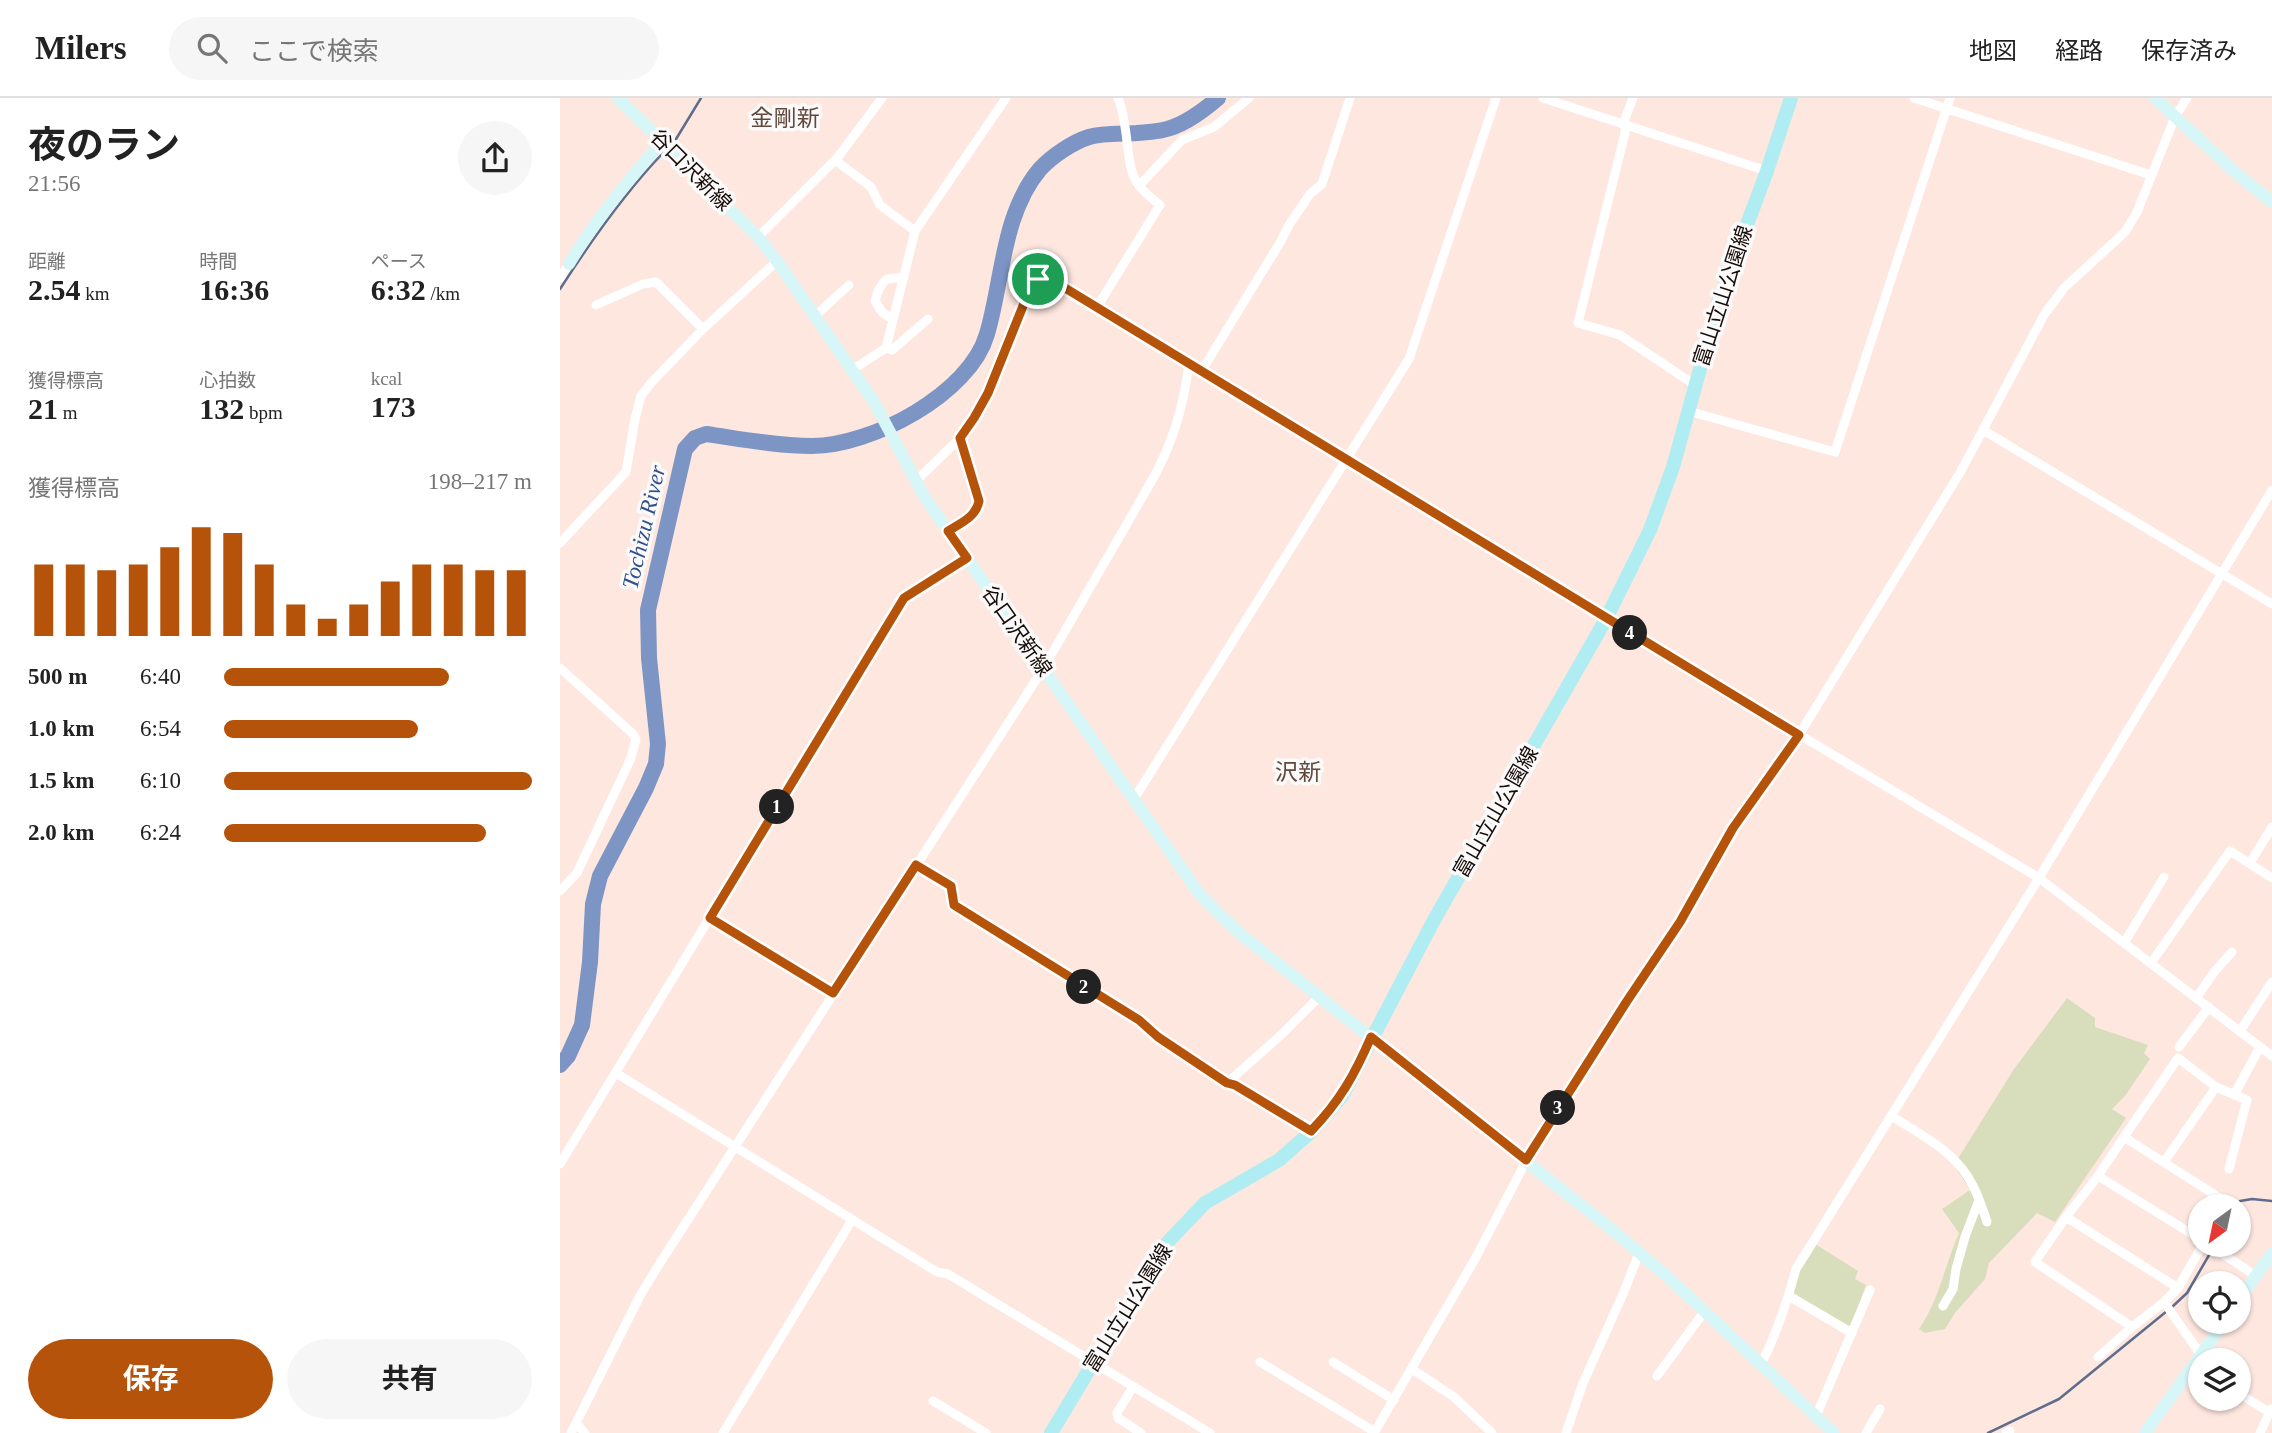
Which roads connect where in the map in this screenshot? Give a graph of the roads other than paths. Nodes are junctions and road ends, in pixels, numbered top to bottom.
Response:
1 (618, 98) edge
2 (882, 98) edge
3 (1006, 98) edge
4 (1118, 98) edge
5 (1250, 98) edge
6 (1350, 98) edge
7 (1496, 98) edge
8 (1543, 98) edge
9 (1633, 98) edge
10 (1791, 98) edge
11 (1914, 98) edge
12 (1950, 98) edge
13 (2155, 98) edge
14 (2187, 98) edge
15 (1947, 109) junction
16 (2175, 117) junction
17 (1625, 125) junction
18 (663, 141) junction
19 (835, 160) junction
20 (1767, 171) junction
21 (2151, 175) junction
22 (1139, 186) junction
23 (2272, 202) edge
24 (915, 231) junction
25 (758, 237) junction
26 (777, 261) junction
27 (569, 264) joint
28 (904, 277) junction
29 (560, 278) edge
30 (849, 285) dead end
31 (596, 305) dead end
32 (1097, 307) junction
33 (815, 316) junction
34 (928, 319) dead end
35 (893, 320) junction
36 (703, 329) junction
37 (886, 348) junction
38 (1189, 364) junction
39 (852, 370) junction
40 (1201, 372) junction
41 (1695, 385) junction
42 (1688, 411) junction
43 (1983, 430) junction
44 (960, 438) junction
45 (1347, 460) junction
46 (916, 481) junction
47 (2272, 490) edge
48 (948, 531) junction
49 (560, 543) edge
50 (967, 558) junction
51 (2221, 574) junction
52 (2272, 604) edge
53 (1606, 619) junction
54 (560, 668) edge
55 (1043, 669) junction
56 (1799, 735) junction
57 (1134, 799) junction
58 (2272, 827) edge
59 (2250, 863) junction
60 (916, 865) junction
61 (2164, 877) dead end
62 (2039, 878) junction
63 (2272, 878) edge
64 (560, 891) edge
65 (710, 918) junction
66 (2124, 943) junction
67 (2232, 952) dead end
68 (2151, 963) junction
69 (2272, 982) edge
70 (833, 993) junction
71 (1320, 996) junction
72 (2196, 998) junction
73 (2209, 1007) junction
74 (2240, 1031) junction
75 (1371, 1037) junction
76 (2179, 1047) dead end
77 (2260, 1047) junction
78 (2272, 1056) edge
79 (616, 1073) junction
80 (1227, 1083) junction
81 (2216, 1087) junction
82 (2234, 1095) junction
83 (1892, 1116) junction
84 (1311, 1131) junction
85 (2124, 1137) junction
86 (735, 1146) junction
87 (1526, 1160) junction
88 (2164, 1162) junction
89 (560, 1164) edge
90 (2230, 1169) dead end
91 (2098, 1176) junction
92 (2214, 1194) edge
93 (1979, 1200) junction
94 (2066, 1217) junction
95 (852, 1220) junction
96 (1987, 1222) dead end
97 (2188, 1232) edge
98 (1639, 1253) junction
99 (2272, 1253) edge
100 (2197, 1257) edge
101 (2226, 1257) edge
102 (2256, 1276) junction
103 (2251, 1283) edge
104 (2178, 1288) junction
105 (1870, 1290) dead end
106 (1789, 1296) junction
107 (2164, 1302) junction
108 (1943, 1307) dead end
109 (1704, 1312) junction
110 (2132, 1327) junction
111 (1852, 1333) junction
112 (2190, 1348) edge
113 (2098, 1357) dead end
114 (1260, 1362) dead end
115 (1333, 1362) dead end
116 (1094, 1363) junction
117 (1760, 1364) junction
118 (1412, 1369) junction
119 (1657, 1376) dead end
120 (2188, 1376) edge
121 (1133, 1387) junction
122 (1394, 1400) junction
123 (2251, 1400) edge
124 (933, 1401) dead end
125 (1880, 1409) dead end
126 (2271, 1411) edge
127 (1816, 1416) junction
128 (576, 1423) junction
129 (1375, 1432) edge
130 (571, 1433) edge
131 (585, 1433) edge
132 (723, 1433) edge
133 (986, 1433) edge
134 (1051, 1433) edge
135 (1141, 1433) edge
136 (1210, 1433) edge
137 (1492, 1433) edge
138 (1566, 1433) edge
139 (1834, 1433) edge
140 (1866, 1433) edge
141 (2145, 1433) edge
142 (2260, 1433) edge

1 - 18 main road, 谷口沢新線
2 - 19 street
3 - 24 street
4 - 22 street
5 - 22 street
6 - 40 street
7 - 45 street
8 - 17 street
9 - 17 street
10 - 20 main road, 富山立山公園線
11 - 15 street
12 - 15 street
13 - 16 main road
14 - 16 street
15 - 21 street
15 - 42 street
16 - 21 street
16 - 23 main road
17 - 20 street
17 - 41 street
18 - 25 main road, 谷口沢新線
18 - 27 main road
19 - 24 street
19 - 25 street
20 - 41 main road, 富山立山公園線
21 - 43 street
22 - 32 street
24 - 28 street
25 - 26 main road, 谷口沢新線
26 - 33 main road, 谷口沢新線
26 - 36 street
27 - 29 street
28 - 35 street
28 - 35 street
30 - 33 street
31 - 36 street
32 - 38 street
32 - 44 street
33 - 39 main road, 谷口沢新線
34 - 37 street
35 - 37 street
36 - 49 street
37 - 39 street
38 - 40 street
38 - 55 street
39 - 46 main road, 谷口沢新線
40 - 45 street
41 - 42 main road, 富山立山公園線
42 - 53 main road, 富山立山公園線
43 - 51 street
43 - 56 street
44 - 46 street
44 - 48 street
45 - 53 street
45 - 57 street
46 - 48 main road, 谷口沢新線
47 - 51 street
48 - 50 main road, 谷口沢新線
50 - 55 main road, 谷口沢新線
50 - 65 street
51 - 52 street
51 - 62 street
53 - 56 street
53 - 75 main road, 富山立山公園線
54 - 64 street
55 - 57 main road, 谷口沢新線
55 - 60 street
56 - 62 street
56 - 87 street
57 - 71 main road, 谷口沢新線
58 - 59 street
59 - 63 street
59 - 68 street
60 - 70 street
60 - 80 street
61 - 66 street
62 - 66 street
62 - 83 street
65 - 70 street
65 - 79 street
66 - 68 street
67 - 72 street
68 - 72 street
69 - 74 street
70 - 86 street
71 - 75 main road, 谷口沢新線
71 - 80 street
72 - 73 street
73 - 74 street
73 - 76 street
74 - 77 street
75 - 84 main road, 富山立山公園線
75 - 87 main road, 谷口沢新線
77 - 78 street
77 - 82 street
79 - 86 street
79 - 89 street
80 - 84 street
81 - 82 street
81 - 85 street
81 - 88 street
82 - 90 street
83 - 93 street
83 - 106 street
84 - 116 main road, 富山立山公園線
85 - 88 street
85 - 91 street
86 - 95 street
86 - 128 street
87 - 98 main road, 谷口沢新線
87 - 118 street
88 - 92 street
91 - 94 street
91 - 97 street
93 - 96 street
93 - 108 street
94 - 104 street
94 - 110 street
95 - 116 street
95 - 132 street
98 - 109 main road, 谷口沢新線
98 - 138 street
99 - 102 main road
100 - 104 street
101 - 102 street
102 - 103 main road
104 - 107 street
105 - 111 street
106 - 111 street
106 - 117 street
107 - 110 street
107 - 112 street
109 - 117 main road, 谷口沢新線
109 - 119 street
110 - 113 street
111 - 127 street
114 - 129 street
115 - 122 street
116 - 121 street
116 - 134 main road, 富山立山公園線
117 - 127 main road, 谷口沢新線
118 - 122 street
118 - 137 street
120 - 141 main road
121 - 135 street
121 - 136 street
122 - 129 street
123 - 126 street
124 - 133 street
125 - 140 street
126 - 142 street
127 - 139 main road, 谷口沢新線
128 - 130 street
128 - 131 street

